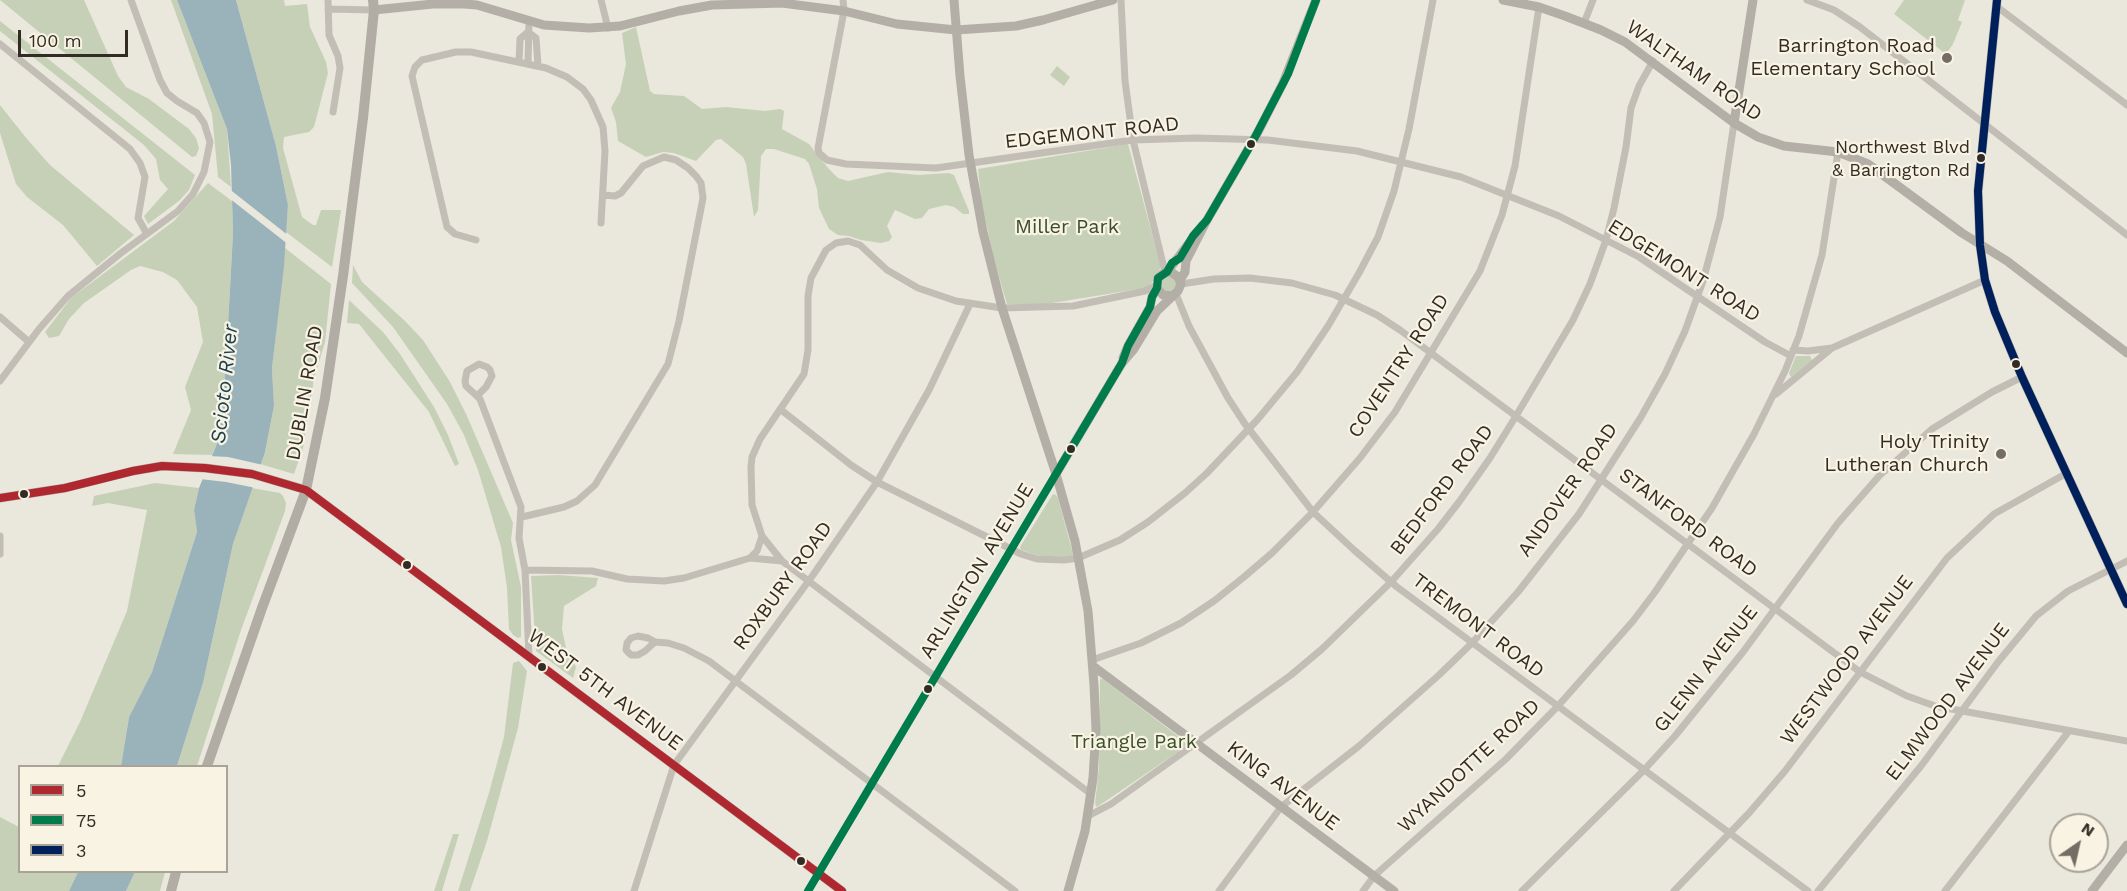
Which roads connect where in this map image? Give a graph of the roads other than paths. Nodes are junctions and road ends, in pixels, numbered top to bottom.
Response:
1 (131, 0) edge
2 (328, 0) edge
3 (601, 0) edge
4 (843, 0) edge
5 (954, 0) edge
6 (1113, 0) edge
7 (1121, 0) edge
8 (1316, 0) edge
9 (1433, 0) edge
10 (1503, 0) edge
11 (1593, 0) edge
12 (1753, 0) edge
13 (1807, 0) edge
14 (740, 2) edge
15 (477, 3) edge
16 (1996, 3) edge
17 (1539, 4) edge
18 (374, 5) edge
19 (328, 9) junction
20 (844, 11) junction
21 (1584, 23) junction
22 (528, 26) junction
23 (609, 28) junction
24 (956, 30) junction
25 (0, 44) edge
26 (519, 62) junction
27 (1653, 62) junction
28 (528, 64) junction
29 (538, 65) junction
30 (2127, 105) edge
31 (333, 112) dead end
32 (1734, 123) junction
33 (1984, 126) junction
34 (1254, 139) junction
35 (1132, 140) junction
36 (1838, 152) junction
37 (1402, 161) junction
38 (970, 164) junction
39 (1508, 194) junction
40 (603, 195) junction
41 (1207, 219) junction
42 (601, 223) dead end
43 (147, 234) junction
44 (2127, 235) edge
45 (477, 240) dead end
46 (1606, 240) junction
47 (1980, 245) junction
48 (1166, 272) junction
49 (1985, 280) junction
50 (1181, 282) junction
51 (1157, 287) junction
52 (1174, 295) junction
53 (1698, 296) junction
54 (1344, 299) junction
55 (970, 304) junction
56 (1002, 308) junction
57 (0, 317) edge
58 (29, 342) junction
59 (1832, 348) junction
60 (1792, 353) junction
61 (1431, 354) junction
62 (2127, 354) edge
63 (1122, 363) junction
64 (2022, 377) junction
65 (0, 381) edge
66 (1774, 395) junction
67 (477, 396) junction
68 (780, 409) junction
69 (1516, 417) junction
70 (1248, 430) junction
71 (2067, 473) junction
72 (1056, 474) junction
73 (1602, 479) junction
74 (877, 482) junction
75 (306, 490) junction
76 (0, 498) edge
77 (1313, 512) junction
78 (522, 517) junction
79 (0, 536) edge
80 (762, 536) junction
81 (1688, 543) junction
82 (1011, 549) junction
83 (0, 554) edge
84 (750, 558) junction
85 (1078, 558) junction
86 (782, 561) junction
87 (2127, 561) edge
88 (2110, 568) junction
89 (525, 570) junction
90 (808, 581) junction
91 (1391, 582) junction
92 (2127, 604) edge
93 (1774, 608) junction
94 (655, 642) dead end
95 (1472, 643) junction
96 (529, 656) junction
97 (1093, 663) junction
98 (1860, 672) junction
99 (935, 677) junction
100 (735, 680) junction
101 (1558, 706) junction
102 (1961, 712) junction
103 (2069, 730) junction
104 (2127, 741) edge
105 (1196, 744) junction
106 (207, 765) edge
107 (674, 765) junction
108 (1644, 770) junction
109 (872, 783) junction
110 (1091, 794) junction
111 (1281, 807) junction
112 (1088, 816) junction
113 (1730, 833) junction
114 (2127, 845) edge
115 (176, 873) edge
116 (818, 873) junction
117 (1374, 876) junction
118 (171, 891) edge
119 (634, 891) edge
120 (808, 891) edge
121 (842, 891) edge
122 (1015, 891) edge
123 (1068, 891) edge
124 (1219, 891) edge
125 (1363, 891) edge
126 (1394, 891) edge
127 (1522, 891) edge
128 (1674, 891) edge
129 (1808, 891) edge
130 (1818, 891) edge
131 (1945, 891) edge
132 (2092, 891) edge

1 - 43 street
2 - 19 street
3 - 23 street
4 - 20 street
5 - 24 street
6 - 24 street
7 - 35 street
8 - 34 street
9 - 37 street
10 - 17 street, WALTHAM ROAD
11 - 21 street
12 - 32 street, ANDOVER ROAD
13 - 33 street
14 - 20 street
14 - 23 street
15 - 18 street
15 - 22 street
16 - 30 street
16 - 33 street
17 - 21 street, WALTHAM ROAD
17 - 39 street, COVENTRY ROAD
18 - 19 street
18 - 75 main road, DUBLIN ROAD
19 - 31 street
20 - 24 street
20 - 38 street, EDGEMONT ROAD
21 - 27 street, WALTHAM ROAD
22 - 23 street
22 - 26 street
22 - 28 street
22 - 29 street
24 - 38 street
25 - 43 street
26 - 28 street
26 - 45 street
27 - 32 street, WALTHAM ROAD
27 - 46 street, BEDFORD ROAD
28 - 29 street
29 - 40 street
32 - 36 street, WALTHAM ROAD
32 - 53 street, ANDOVER ROAD
33 - 44 street
33 - 47 street
34 - 35 street, EDGEMONT ROAD
34 - 37 street, EDGEMONT ROAD
34 - 41 street
35 - 38 street, EDGEMONT ROAD
35 - 48 street
36 - 47 street, WALTHAM ROAD
36 - 60 street, WYANDOTTE ROAD
37 - 39 street, EDGEMONT ROAD
37 - 54 street
38 - 56 street
39 - 46 street, EDGEMONT ROAD
39 - 61 street, COVENTRY ROAD
40 - 42 street
40 - 78 street
41 - 48 street
41 - 50 street
43 - 58 street
46 - 53 street, EDGEMONT ROAD
46 - 69 street, BEDFORD ROAD
47 - 49 street
47 - 62 street, WALTHAM ROAD
48 - 50 street
48 - 51 street
49 - 59 street
49 - 64 street
50 - 52 street
50 - 54 street, STANFORD ROAD
51 - 52 street
51 - 56 street
51 - 63 street, ARLINGTON AVENUE
52 - 63 street, ARLINGTON AVENUE
52 - 70 street, TREMONT ROAD
53 - 60 street, EDGEMONT ROAD
53 - 73 street, ANDOVER ROAD
54 - 61 street, STANFORD ROAD
54 - 70 street
55 - 56 street
55 - 68 street
55 - 74 street, ROXBURY ROAD
56 - 72 street
57 - 58 street
58 - 65 street
59 - 60 street
59 - 66 street, WYANDOTTE ROAD
60 - 66 street, WYANDOTTE ROAD
61 - 69 street, STANFORD ROAD
61 - 77 street, COVENTRY ROAD
63 - 72 street, ARLINGTON AVENUE
64 - 71 street
64 - 93 street, GLENN AVENUE
66 - 81 street, WYANDOTTE ROAD
67 - 67 street
67 - 78 street
68 - 74 street
68 - 80 street
69 - 73 street, STANFORD ROAD
69 - 91 street, BEDFORD ROAD
70 - 77 street, TREMONT ROAD
70 - 85 street
71 - 88 street
71 - 98 street, WESTWOOD AVENUE
72 - 82 street, ARLINGTON AVENUE
72 - 85 street
73 - 81 street, STANFORD ROAD
73 - 95 street, ANDOVER ROAD
74 - 82 street
74 - 90 street, ROXBURY ROAD
75 - 76 street, WEST 5TH AVENUE
75 - 96 street, WEST 5TH AVENUE
75 - 106 main road, DUBLIN ROAD
77 - 91 street, TREMONT ROAD
77 - 97 street, COVENTRY ROAD
78 - 89 street
79 - 83 street
80 - 84 street
80 - 86 street
81 - 93 street, STANFORD ROAD
81 - 101 street, WYANDOTTE ROAD
82 - 85 street
82 - 99 street, ARLINGTON AVENUE
84 - 86 street
84 - 89 street
85 - 97 street
86 - 90 street
87 - 88 street, ELMWOOD AVENUE
88 - 92 street
88 - 102 street, ELMWOOD AVENUE
89 - 96 street
90 - 99 street
90 - 100 street, ROXBURY ROAD
91 - 95 street, TREMONT ROAD
91 - 105 street, BEDFORD ROAD
93 - 98 street, STANFORD ROAD
93 - 108 street, GLENN AVENUE
94 - 100 street
95 - 101 street, TREMONT ROAD
95 - 111 street, ANDOVER ROAD
96 - 107 street, WEST 5TH AVENUE
97 - 105 street, KING AVENUE
97 - 110 street
98 - 102 street, STANFORD ROAD
98 - 113 street, WESTWOOD AVENUE
99 - 109 street, ARLINGTON AVENUE
99 - 110 street
100 - 107 street, ROXBURY ROAD
100 - 109 street
101 - 108 street, TREMONT ROAD
101 - 117 street, WYANDOTTE ROAD
102 - 103 street, STANFORD ROAD
102 - 130 street, ELMWOOD AVENUE
103 - 104 street, STANFORD ROAD
103 - 131 street
105 - 111 street, KING AVENUE
105 - 112 street, BEDFORD ROAD
107 - 116 street, WEST 5TH AVENUE
107 - 119 street, ROXBURY ROAD
108 - 113 street, TREMONT ROAD
108 - 127 street, GLENN AVENUE
109 - 116 street, ARLINGTON AVENUE
109 - 122 street
110 - 112 street
111 - 117 street, KING AVENUE
111 - 124 street, ANDOVER ROAD
112 - 123 street
113 - 128 street, WESTWOOD AVENUE
113 - 129 street, TREMONT ROAD
114 - 132 street
115 - 118 main road
116 - 120 street, ARLINGTON AVENUE
116 - 121 street, WEST 5TH AVENUE
117 - 125 street, WYANDOTTE ROAD
117 - 126 street, KING AVENUE

